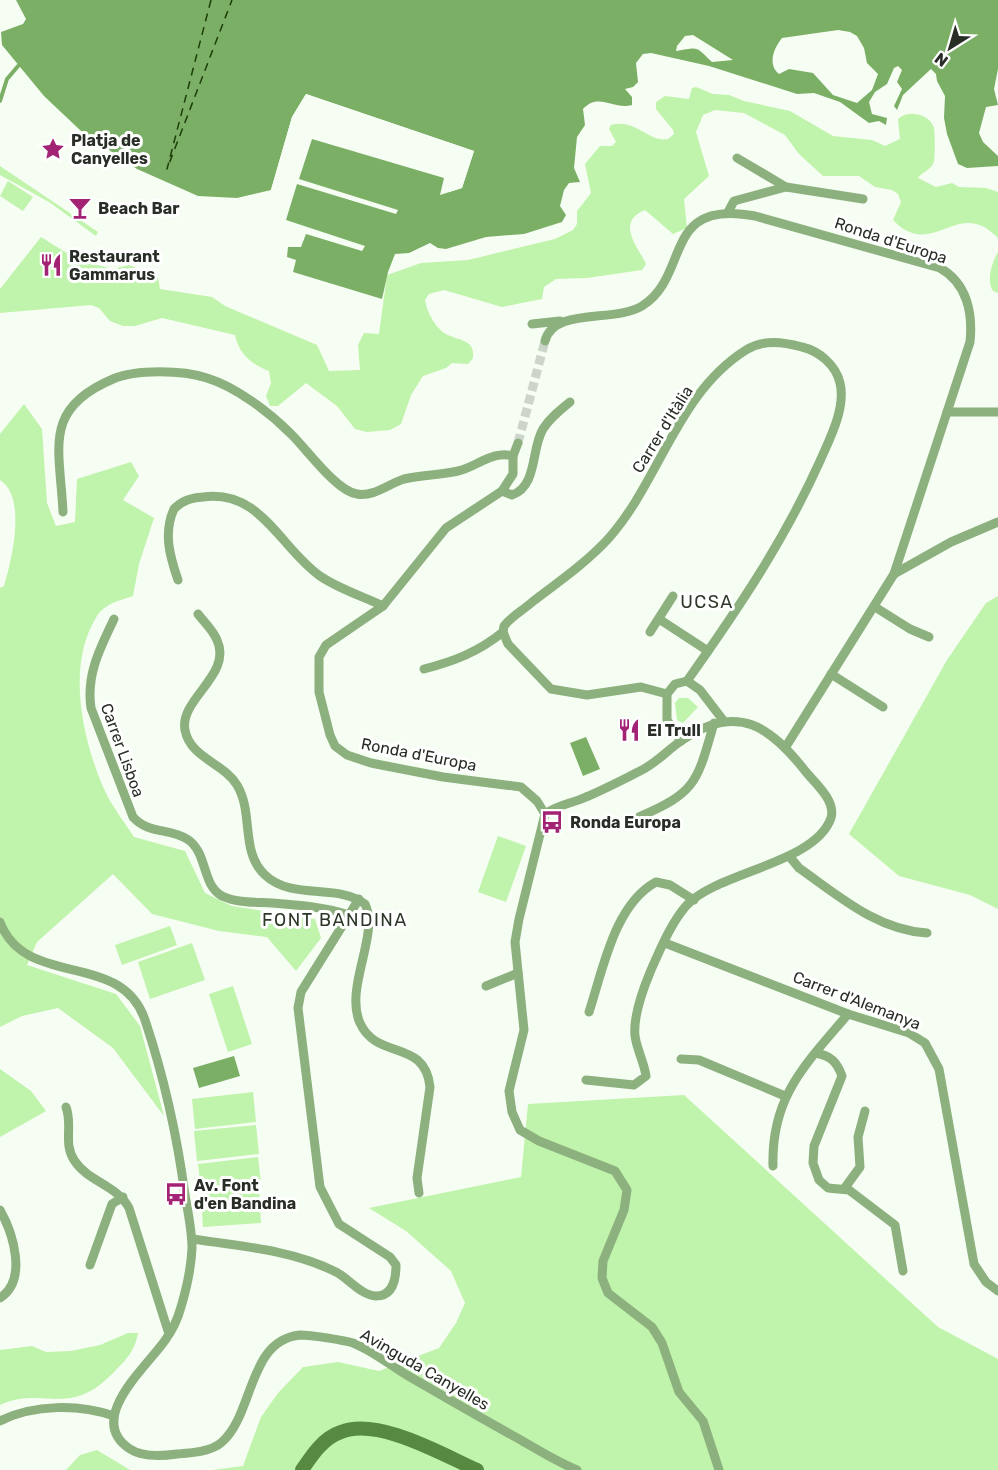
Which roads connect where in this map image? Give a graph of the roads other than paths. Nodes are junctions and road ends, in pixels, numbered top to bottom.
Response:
1 (737, 158) dead end
2 (786, 187) junction
3 (863, 199) dead end
4 (728, 212) junction
5 (560, 321) junction
6 (532, 324) dead end
7 (545, 341) tunnel mouth
8 (570, 402) dead end
9 (947, 412) junction
10 (998, 412) edge
11 (518, 442) tunnel mouth
12 (513, 456) junction
13 (502, 491) junction
14 (63, 512) dead end
15 (998, 522) edge
16 (894, 574) junction
17 (178, 580) dead end
18 (673, 596) dead end
19 (383, 606) junction
20 (875, 607) junction
21 (198, 614) dead end
22 (114, 619) dead end
23 (659, 619) junction
24 (650, 632) dead end
25 (503, 633) junction
26 (929, 637) dead end
27 (708, 651) junction
28 (424, 669) dead end
29 (831, 674) junction
30 (687, 681) junction
31 (667, 693) junction
32 (883, 707) dead end
33 (719, 722) junction
34 (681, 741) junction
35 (785, 748) junction
36 (545, 814) junction
37 (639, 817) dead end
38 (789, 856) junction
39 (359, 899) junction
40 (694, 900) junction
41 (350, 915) junction
42 (0, 922) edge
43 (927, 933) dead end
44 (665, 943) junction
45 (518, 973) junction
46 (486, 986) dead end
47 (589, 1012) dead end
48 (848, 1014) junction
49 (816, 1053) junction
50 (681, 1059) dead end
51 (586, 1080) dead end
52 (785, 1096) junction
53 (66, 1107) dead end
54 (865, 1111) dead end
55 (773, 1166) dead end
56 (844, 1189) junction
57 (419, 1193) dead end
58 (123, 1197) junction
59 (0, 1210) edge
60 (192, 1239) junction
61 (90, 1265) dead end
62 (903, 1271) dead end
63 (998, 1291) edge
64 (0, 1298) edge
65 (169, 1334) junction
66 (114, 1416) junction
67 (0, 1421) edge
68 (302, 1470) edge
69 (477, 1470) edge
70 (577, 1470) edge
71 (719, 1470) edge

1 - 2 street
2 - 3 street
2 - 4 street
4 - 5 street, Ronda d'Europa
4 - 9 street, Ronda d'Europa
5 - 6 street, Ronda d'Europa
5 - 7 street
8 - 13 street, Ronda d'Europa
9 - 10 street
9 - 16 street, Ronda d'Europa
11 - 12 street
12 - 13 street
12 - 14 street
13 - 19 street, Ronda d'Europa
15 - 16 street
16 - 20 street, Ronda d'Europa
17 - 19 street
18 - 23 street
19 - 36 street, Ronda d'Europa
20 - 26 street
20 - 29 street, Ronda d'Europa
21 - 39 street
22 - 41 street, Carrer Lisboa
23 - 24 street
23 - 27 street
25 - 27 street, Carrer d'Itàlia
25 - 28 street, Carrer d'Itàlia
25 - 31 street
27 - 30 street, Carrer d'Itàlia
29 - 32 street
29 - 35 street, Ronda d'Europa
30 - 31 street
30 - 33 street
31 - 34 street
33 - 34 street
33 - 35 street
33 - 37 street
34 - 36 street
35 - 38 street
36 - 45 street
38 - 40 street
38 - 43 street
39 - 41 street
39 - 57 street
40 - 44 street
40 - 47 street
41 - 60 street
42 - 60 street
44 - 48 street, Carrer d'Alemanya
44 - 51 street
45 - 46 street
45 - 71 street
48 - 49 street
48 - 63 street, Carrer d'Alemanya
49 - 52 street
49 - 56 street
50 - 52 street
52 - 55 street
53 - 58 street
54 - 56 street
56 - 62 street
58 - 61 street
58 - 65 street
59 - 64 street
60 - 65 street
65 - 66 street
66 - 67 street
66 - 70 street, Avinguda Canyelles
68 - 69 main road

